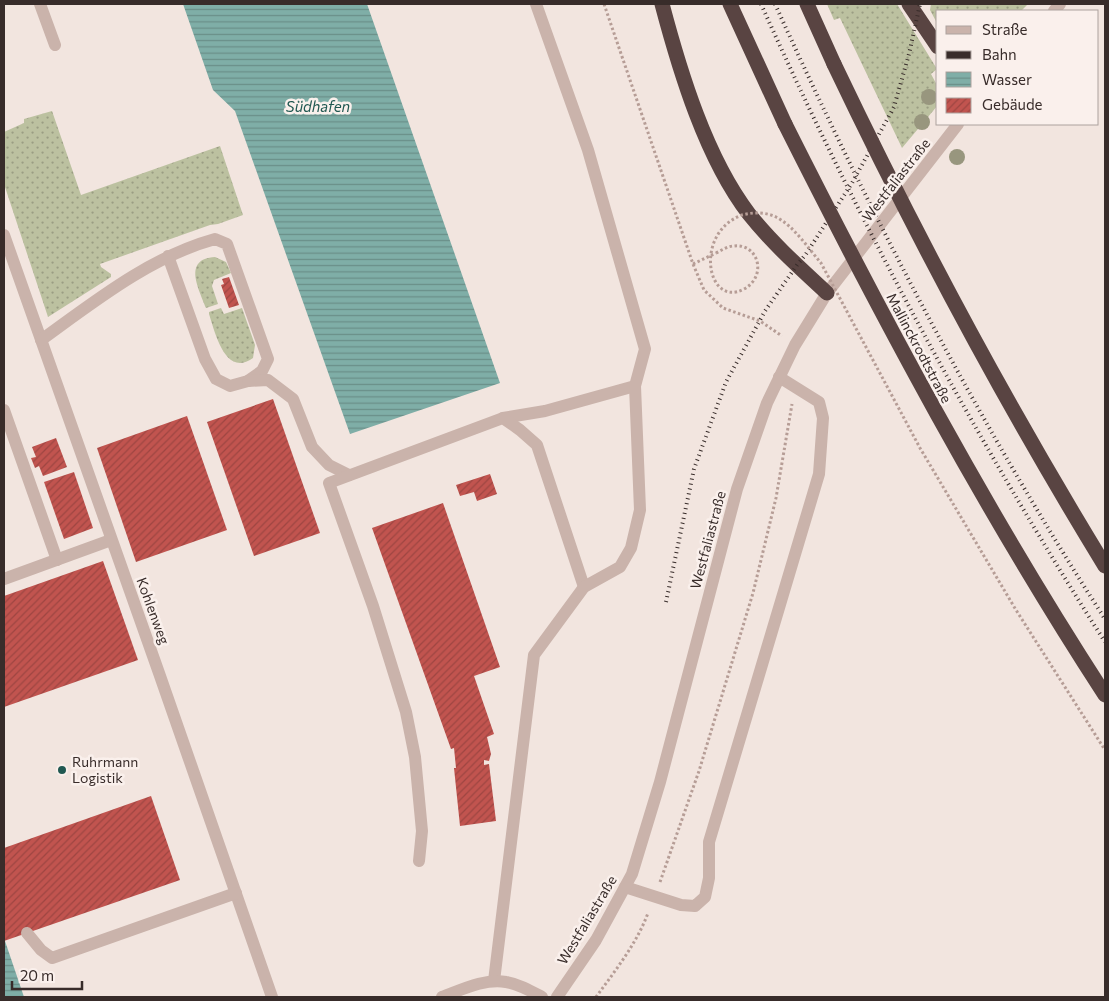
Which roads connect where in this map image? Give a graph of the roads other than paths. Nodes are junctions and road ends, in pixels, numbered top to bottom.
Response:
1 (40, 4) edge
2 (536, 4) edge
3 (662, 4) edge
4 (730, 4) edge
5 (807, 4) edge
6 (908, 4) edge
7 (936, 44) edge
8 (55, 45) dead end
9 (957, 125) edge
10 (4, 234) edge
11 (168, 256) junction
12 (827, 293) junction
13 (40, 340) junction
14 (779, 377) junction
15 (248, 381) junction
16 (635, 386) junction
17 (4, 410) edge
18 (503, 418) junction
19 (349, 475) junction
20 (111, 540) junction
21 (57, 560) junction
22 (1105, 566) edge
23 (4, 579) edge
24 (584, 586) junction
25 (1105, 695) edge
26 (420, 861) dead end
27 (625, 887) junction
28 (236, 894) junction
29 (27, 933) dead end
30 (494, 982) junction
31 (272, 997) edge
32 (442, 997) edge
33 (542, 997) edge
34 (556, 997) edge

1 - 8 street
2 - 16 street
3 - 12 highway
4 - 25 highway, Mallinckrodtstraße, bridge
5 - 22 highway, bridge
6 - 7 highway
9 - 12 street, Westfaliastraße
10 - 13 street, Kohlenweg
11 - 13 street
11 - 15 street
11 - 15 street
12 - 14 street, Westfaliastraße
13 - 20 street, Kohlenweg
14 - 27 street, Westfaliastraße
14 - 27 street
15 - 19 street
16 - 18 street
16 - 24 street
17 - 21 street
18 - 19 street
18 - 24 street
19 - 26 street
20 - 21 street
20 - 28 street, Kohlenweg
21 - 23 street
24 - 30 street
27 - 34 street, Westfaliastraße
28 - 29 street
28 - 31 street, Kohlenweg
30 - 32 street
30 - 33 street

